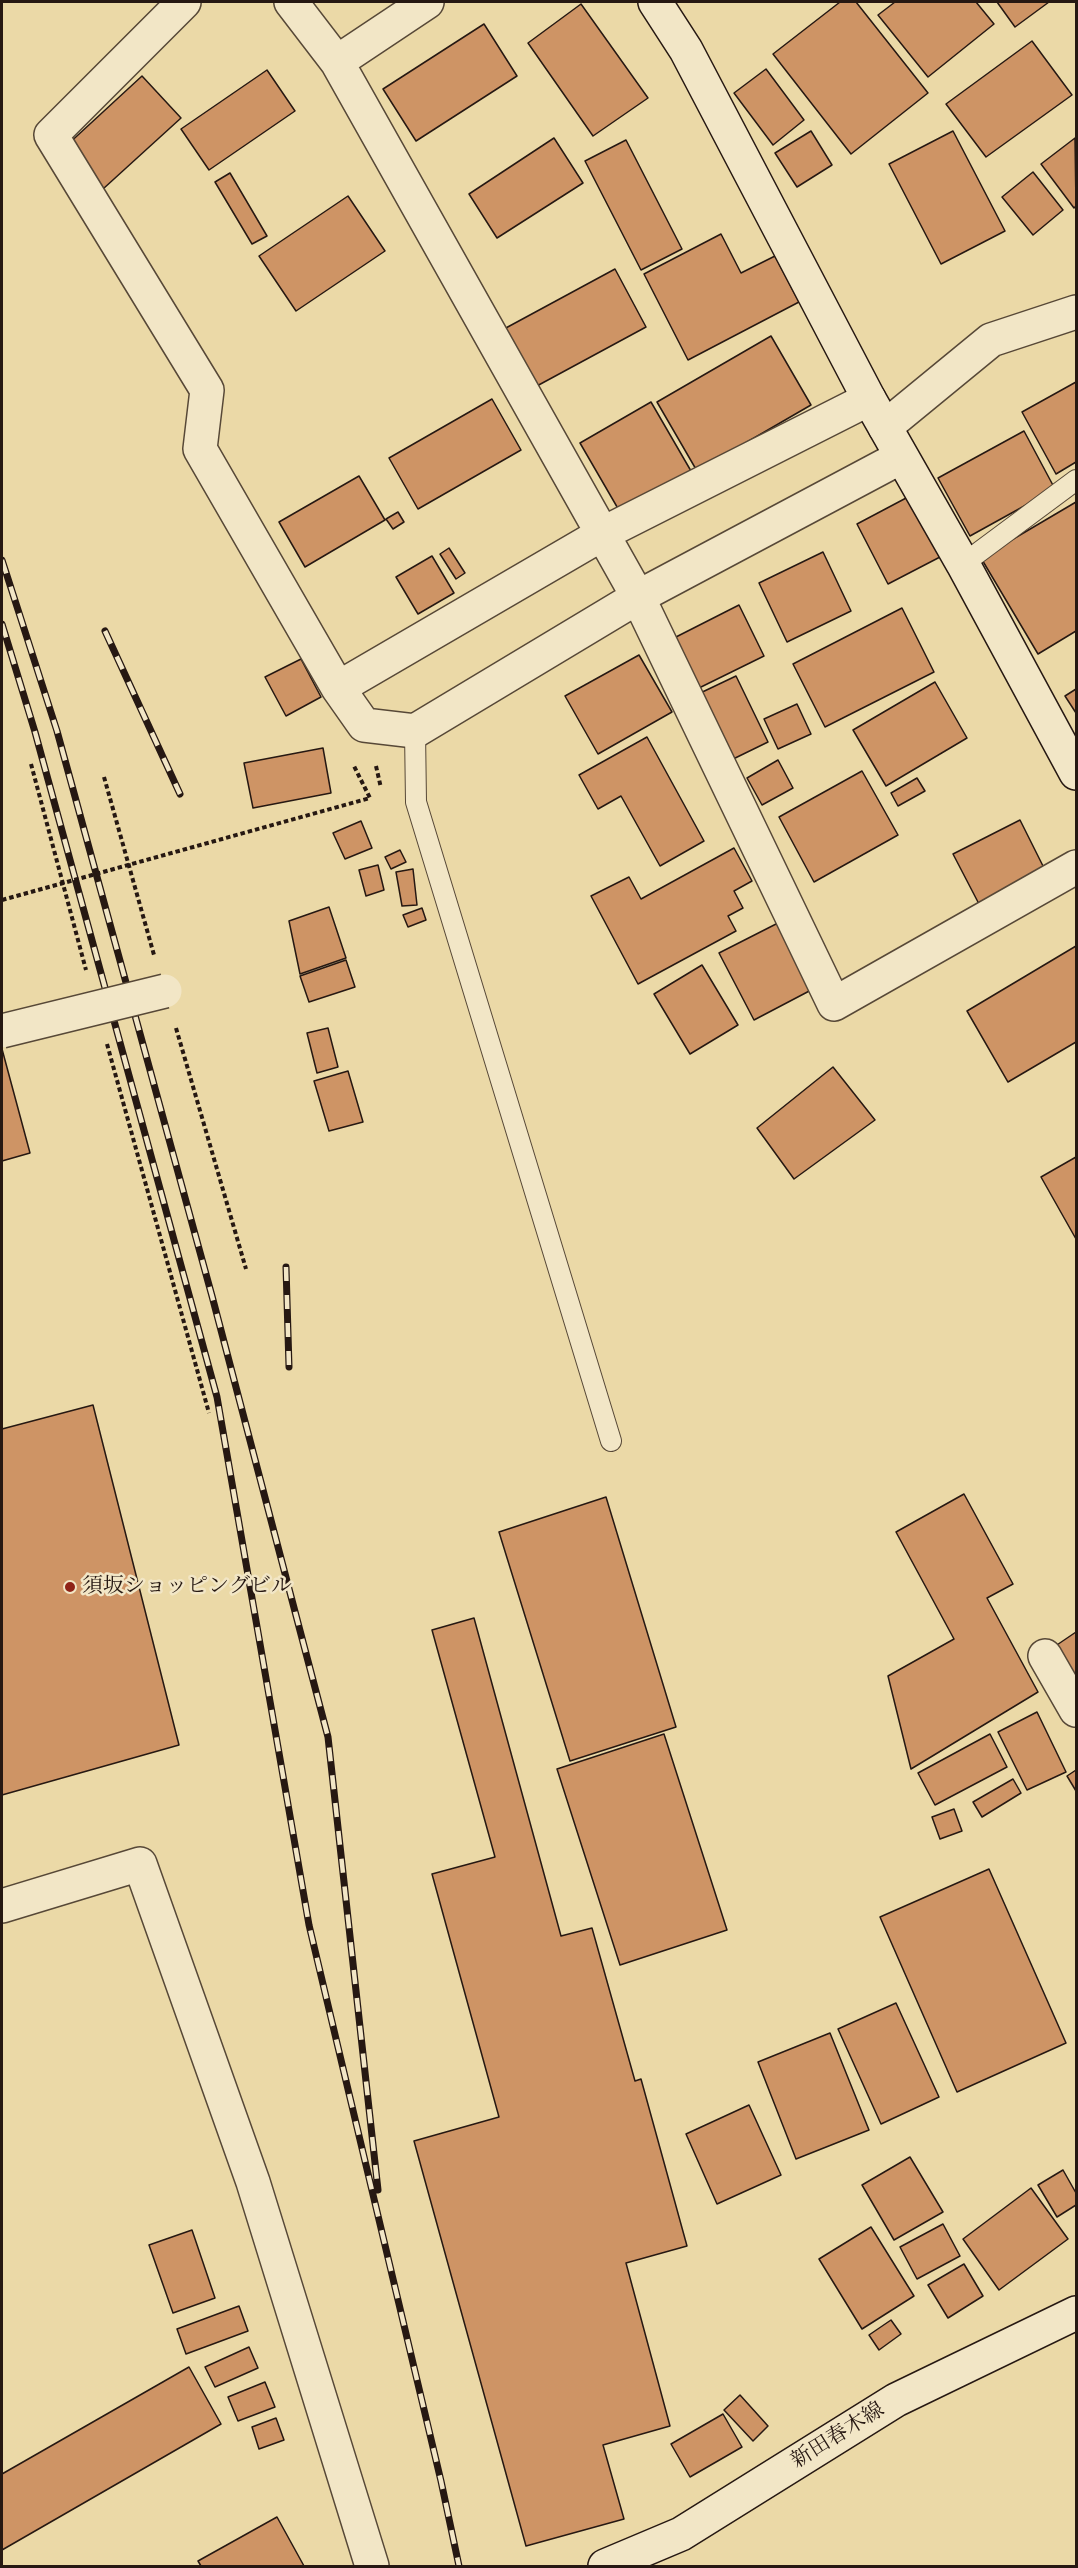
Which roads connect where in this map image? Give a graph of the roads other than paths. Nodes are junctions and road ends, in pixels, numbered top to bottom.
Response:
1 (184, 2) edge
2 (291, 2) edge
3 (427, 2) edge
4 (655, 2) edge
5 (337, 62) junction
6 (1077, 312) edge
7 (877, 413) junction
8 (901, 458) junction
9 (1077, 480) edge
10 (604, 533) junction
11 (963, 564) junction
12 (638, 597) junction
13 (338, 688) junction
14 (415, 731) junction
15 (1077, 773) edge
16 (1077, 867) edge
17 (165, 991) dead end
18 (2, 1031) edge
19 (610, 1441) dead end
20 (1045, 1656) dead end
21 (1077, 1710) edge
22 (2, 1906) edge
23 (1077, 2313) edge
24 (372, 2566) edge
25 (605, 2566) edge

1 - 13 street
2 - 5 street
3 - 5 street
4 - 7 street
5 - 10 street
6 - 7 street
7 - 8 street
7 - 10 street
8 - 11 street
8 - 12 street
9 - 11 lane
10 - 12 street
10 - 13 street
11 - 15 street
12 - 14 street
12 - 16 street
13 - 14 street
14 - 19 lane
17 - 18 street, bridge
20 - 21 street
22 - 24 street
23 - 25 street, 新田春木線

